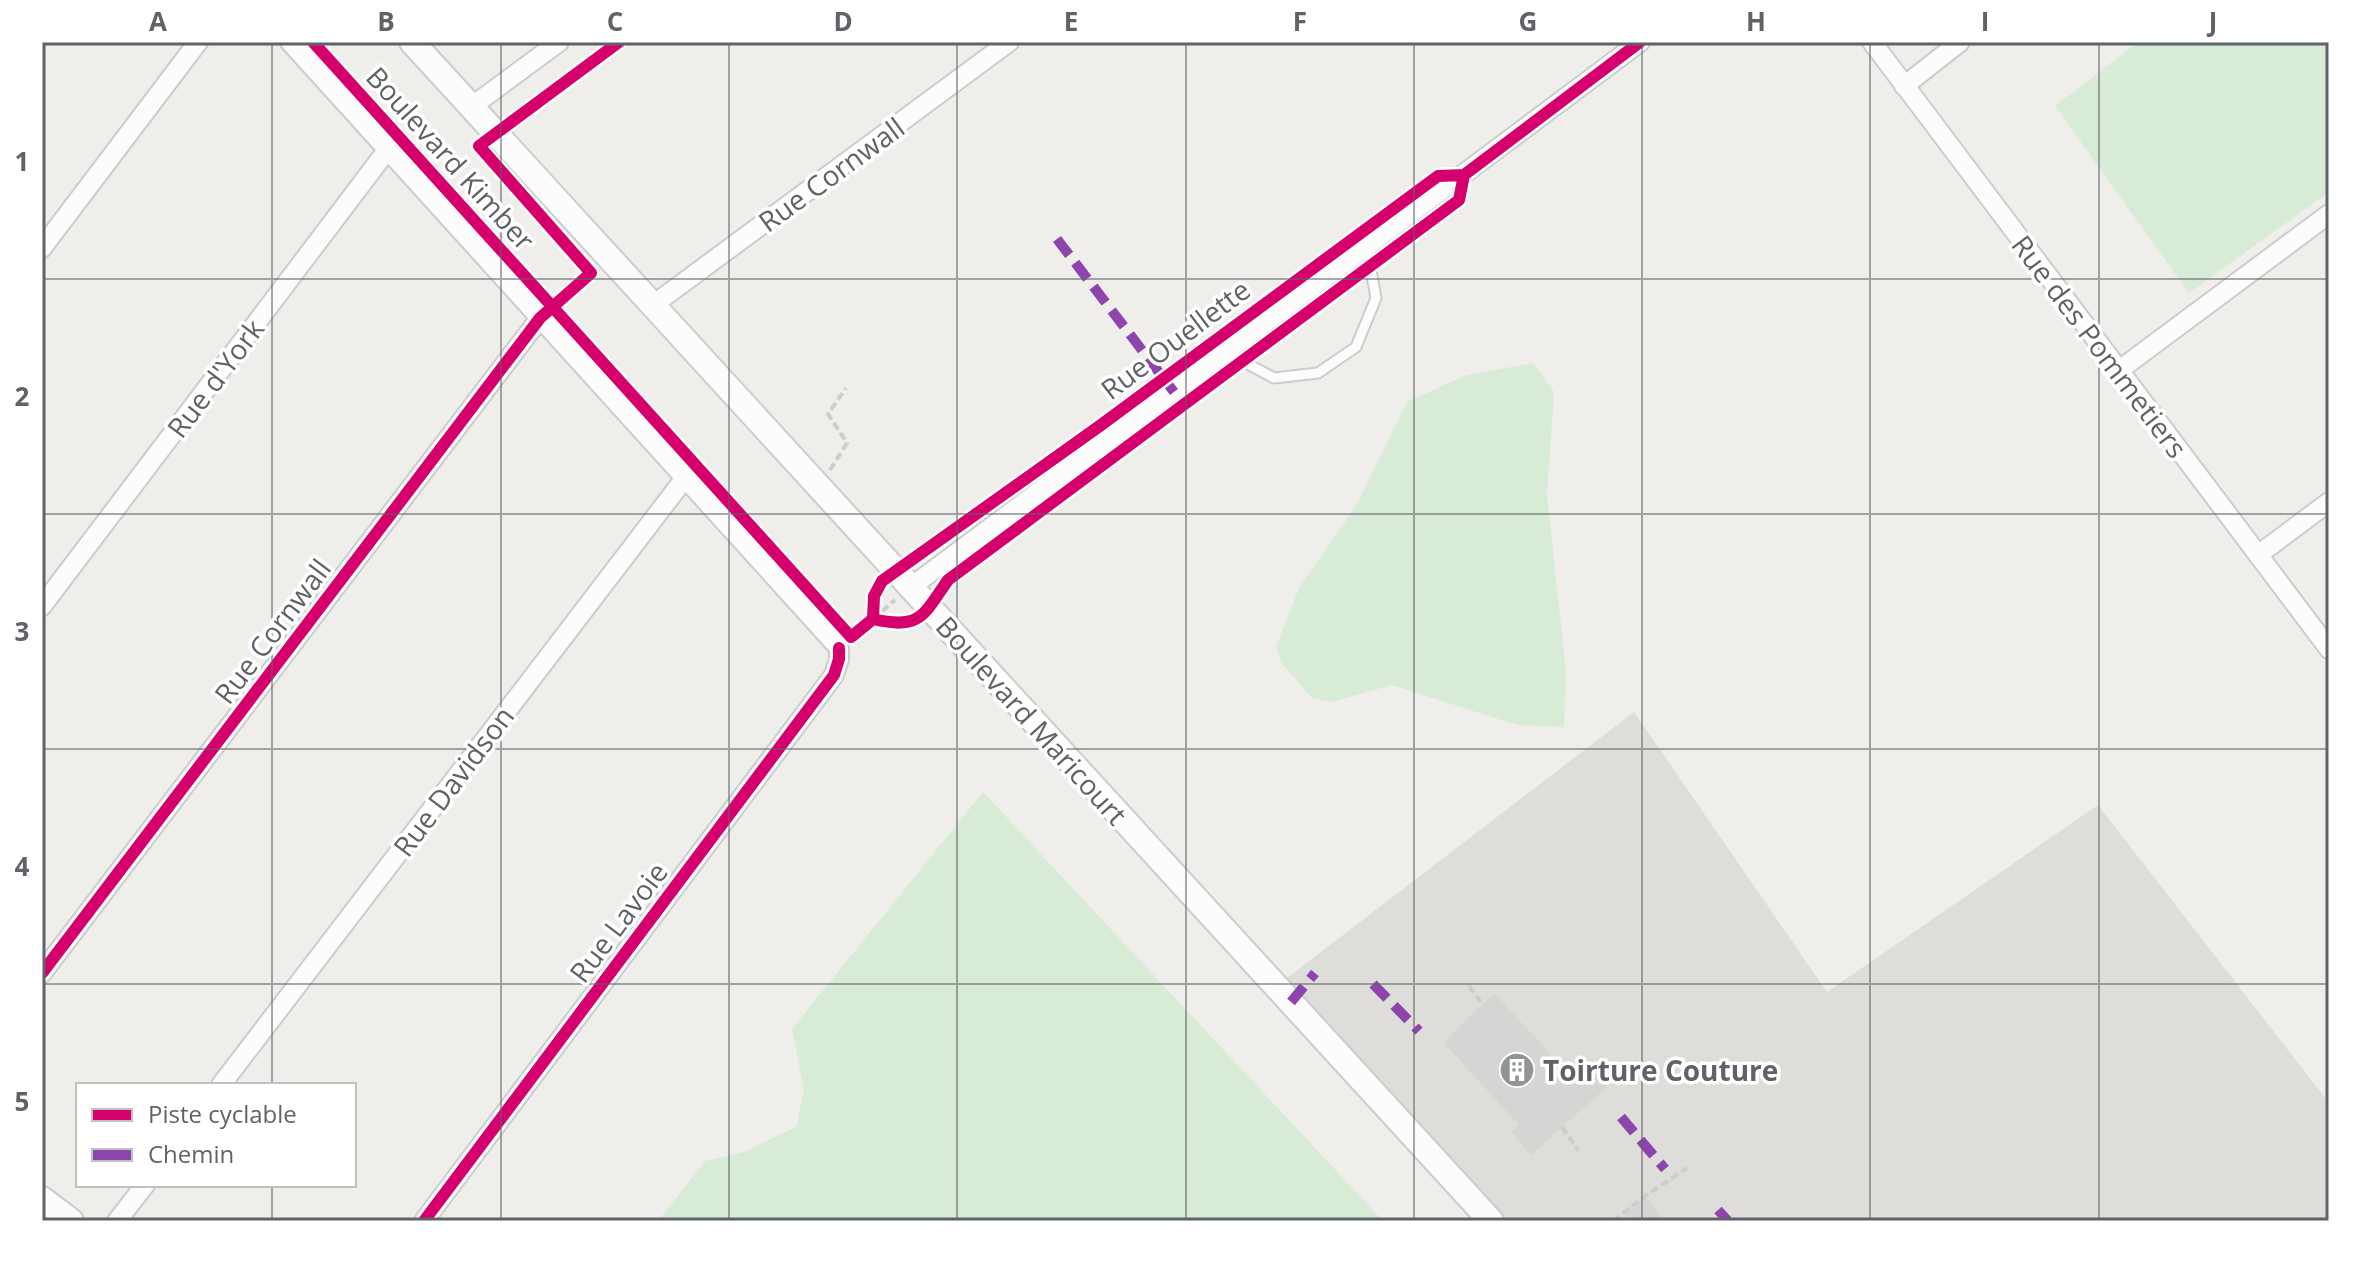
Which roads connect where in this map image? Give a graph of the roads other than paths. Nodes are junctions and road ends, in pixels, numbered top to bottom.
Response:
1 (198, 42) edge
2 (290, 42) edge
3 (412, 42) edge
4 (559, 42) edge
5 (1009, 42) edge
6 (1640, 42) edge
7 (1872, 42) edge
8 (1960, 42) edge
9 (1904, 86) junction
10 (471, 107) junction
11 (388, 149) junction
12 (2329, 214) edge
13 (42, 248) edge
14 (1367, 248) junction
15 (653, 305) junction
16 (540, 318) junction
17 (1227, 353) junction
18 (2118, 371) junction
19 (685, 478) junction
20 (2329, 502) edge
21 (2258, 555) junction
22 (911, 587) junction
23 (42, 606) edge
24 (839, 648) joint
25 (2329, 649) edge
26 (42, 973) edge
27 (223, 1083) edge
28 (143, 1187) edge
29 (42, 1199) edge
30 (71, 1221) edge
31 (117, 1221) edge
32 (424, 1221) edge
33 (1491, 1221) edge

1 - 13 street
2 - 11 street, Boulevard Kimber
3 - 10 street, Boulevard Maricourt
4 - 10 street
5 - 15 street, Rue Cornwall
6 - 14 street, Rue Ouellette
7 - 9 street, Rue des Pommetiers
8 - 9 street
9 - 18 street, Rue des Pommetiers
10 - 15 street, Boulevard Maricourt
11 - 16 street, Boulevard Kimber
11 - 23 street, Rue d'York
12 - 18 street
14 - 17 street, Rue Ouellette
14 - 17 lane
15 - 22 street, Boulevard Maricourt
16 - 19 street, Boulevard Kimber
16 - 26 street, Rue Cornwall
17 - 22 street, Rue Ouellette
18 - 21 street, Rue des Pommetiers
19 - 24 street, Boulevard Kimber
19 - 27 street, Rue Davidson
20 - 21 street
21 - 25 street, Rue des Pommetiers
22 - 33 street, Boulevard Maricourt
24 - 32 street, Rue Lavoie
28 - 31 street
29 - 30 street

